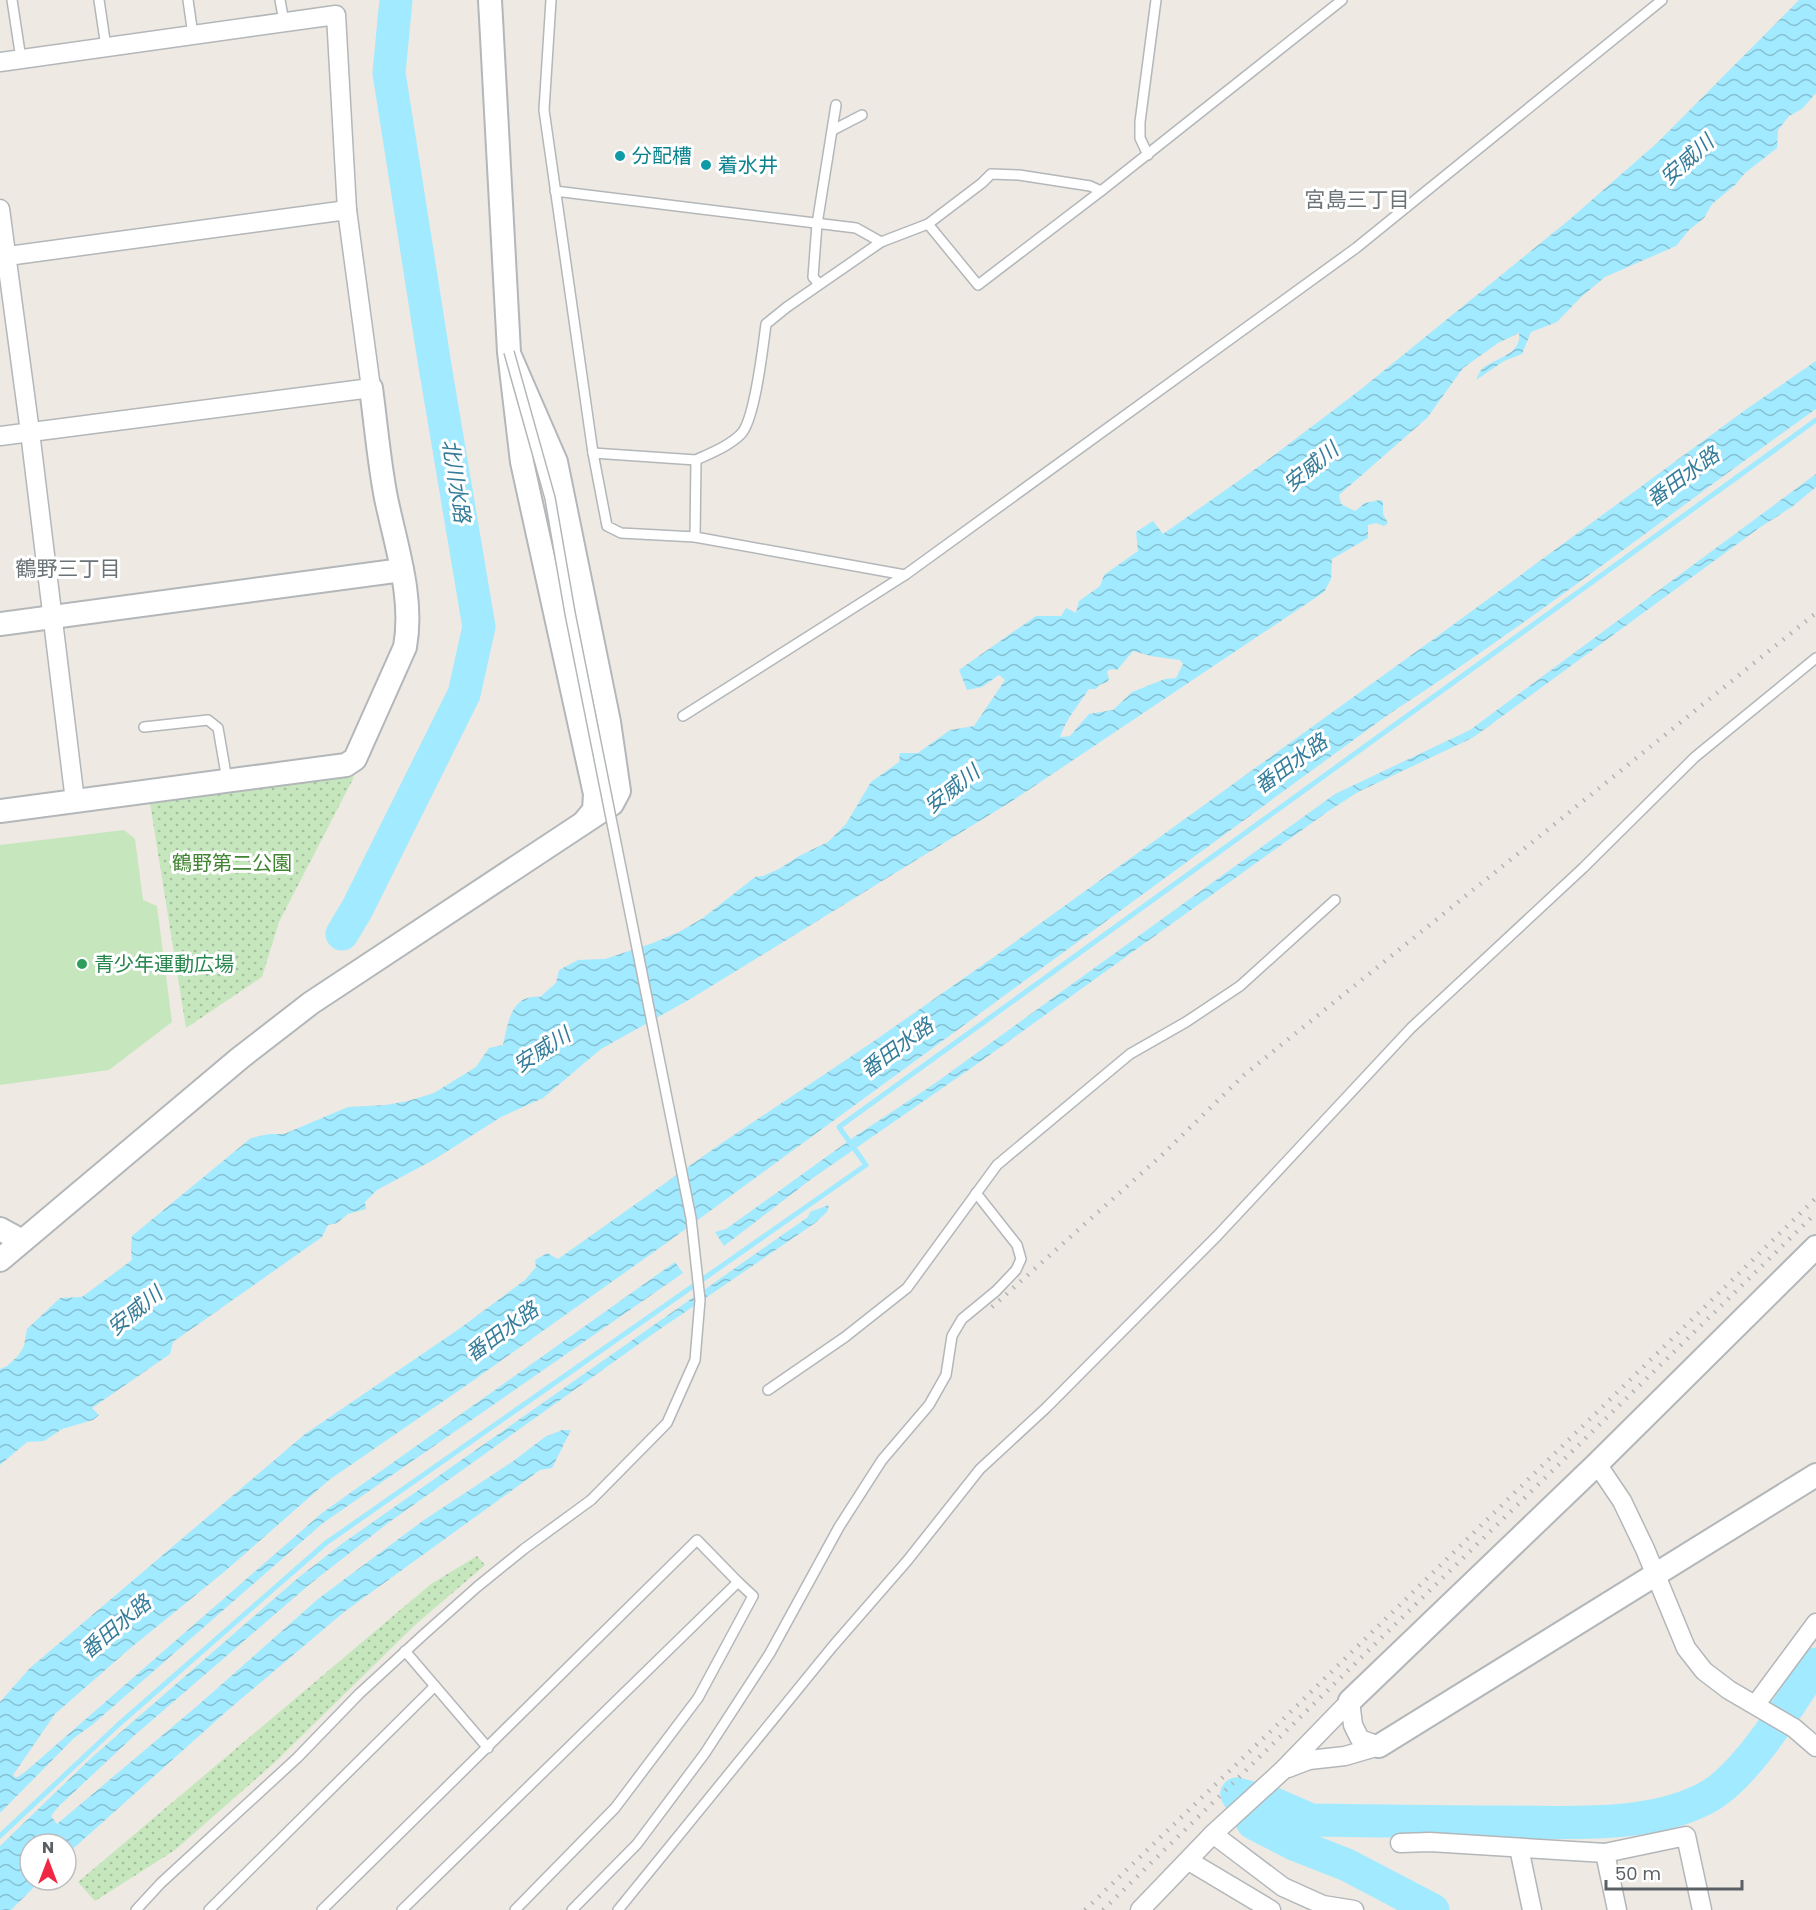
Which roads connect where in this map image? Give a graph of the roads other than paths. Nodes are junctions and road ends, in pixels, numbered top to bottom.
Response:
1 (12, 0) edge
2 (99, 0) edge
3 (188, 0) edge
4 (280, 0) edge
5 (490, 0) edge
6 (551, 0) edge
7 (1156, 0) edge
8 (1342, 0) edge
9 (1662, 0) edge
10 (284, 22) junction
11 (193, 35) junction
12 (106, 47) junction
13 (21, 58) junction
14 (0, 62) edge
15 (836, 105) dead end
16 (862, 115) dead end
17 (833, 130) junction
18 (1148, 155) junction
19 (555, 191) junction
20 (1101, 191) junction
21 (0, 209) edge
22 (347, 210) junction
23 (817, 224) junction
24 (928, 224) junction
25 (881, 242) junction
26 (4, 257) edge
27 (819, 284) junction
28 (509, 352) junction
29 (371, 388) junction
30 (30, 432) junction
31 (0, 436) edge
32 (593, 453) junction
33 (696, 460) junction
34 (695, 537) junction
35 (402, 570) junction
36 (905, 575) junction
37 (52, 617) junction
38 (0, 624) edge
39 (1816, 658) edge
40 (683, 716) dead end
41 (144, 728) dead end
42 (227, 782) junction
43 (75, 801) junction
44 (0, 811) edge
45 (584, 822) junction
46 (1335, 900) dead end
47 (976, 1193) junction
48 (0, 1229) edge
49 (22, 1241) junction
50 (1816, 1247) edge
51 (0, 1260) edge
52 (768, 1390) dead end
53 (1597, 1464) junction
54 (1816, 1475) edge
55 (1656, 1576) junction
56 (738, 1582) junction
57 (1816, 1623) edge
58 (405, 1652) junction
59 (435, 1686) junction
60 (1350, 1701) junction
61 (1760, 1707) junction
62 (1379, 1746) junction
63 (1816, 1747) edge
64 (488, 1748) junction
65 (1277, 1774) junction
66 (1213, 1834) junction
67 (1400, 1843) dead end
68 (1519, 1848) junction
69 (1605, 1853) junction
70 (1189, 1861) junction
71 (1266, 1909) edge
72 (136, 1910) edge
73 (209, 1910) edge
74 (322, 1910) edge
75 (402, 1910) edge
76 (515, 1910) edge
77 (572, 1910) edge
78 (618, 1910) edge
79 (1140, 1910) edge
80 (1354, 1910) edge
81 (1532, 1910) edge
82 (1617, 1910) edge
83 (1702, 1910) edge

1 - 13 lane
2 - 12 lane
3 - 11 lane
4 - 10 lane
5 - 28 street
6 - 19 lane
7 - 18 lane
8 - 18 lane
9 - 36 lane
10 - 11 street
10 - 22 street
11 - 12 street
12 - 13 street
13 - 14 street
15 - 17 lane
16 - 17 lane
17 - 23 lane
18 - 20 lane
19 - 23 lane
19 - 32 lane
20 - 24 lane
20 - 24 lane
21 - 26 street
22 - 26 street
22 - 29 street
23 - 25 lane
23 - 27 lane
24 - 25 lane
25 - 27 lane
26 - 30 street
27 - 33 lane
28 - 45 street
28 - 45 street
28 - 58 lane, bridge
29 - 30 street
29 - 35 street
30 - 31 street
30 - 37 street
32 - 33 lane
32 - 34 lane
33 - 34 lane
34 - 36 lane
35 - 37 street
35 - 42 street
36 - 40 lane
37 - 38 street
37 - 43 street
39 - 78 lane
41 - 42 lane
42 - 43 street
43 - 44 street
45 - 49 street
46 - 47 lane
47 - 52 lane
47 - 77 lane
48 - 49 street
49 - 51 street
50 - 53 street
53 - 55 street
53 - 60 street
54 - 55 street
55 - 61 street
55 - 62 street
56 - 64 lane
56 - 75 lane
56 - 76 lane
57 - 61 street
58 - 59 lane
58 - 72 lane
59 - 64 lane
59 - 73 lane
60 - 62 street
60 - 65 street
61 - 63 street
62 - 65 street
64 - 74 lane
65 - 66 street
66 - 70 street
66 - 80 street
67 - 68 street
68 - 69 street
68 - 81 street
69 - 82 street
69 - 83 street
70 - 71 street
70 - 79 street

